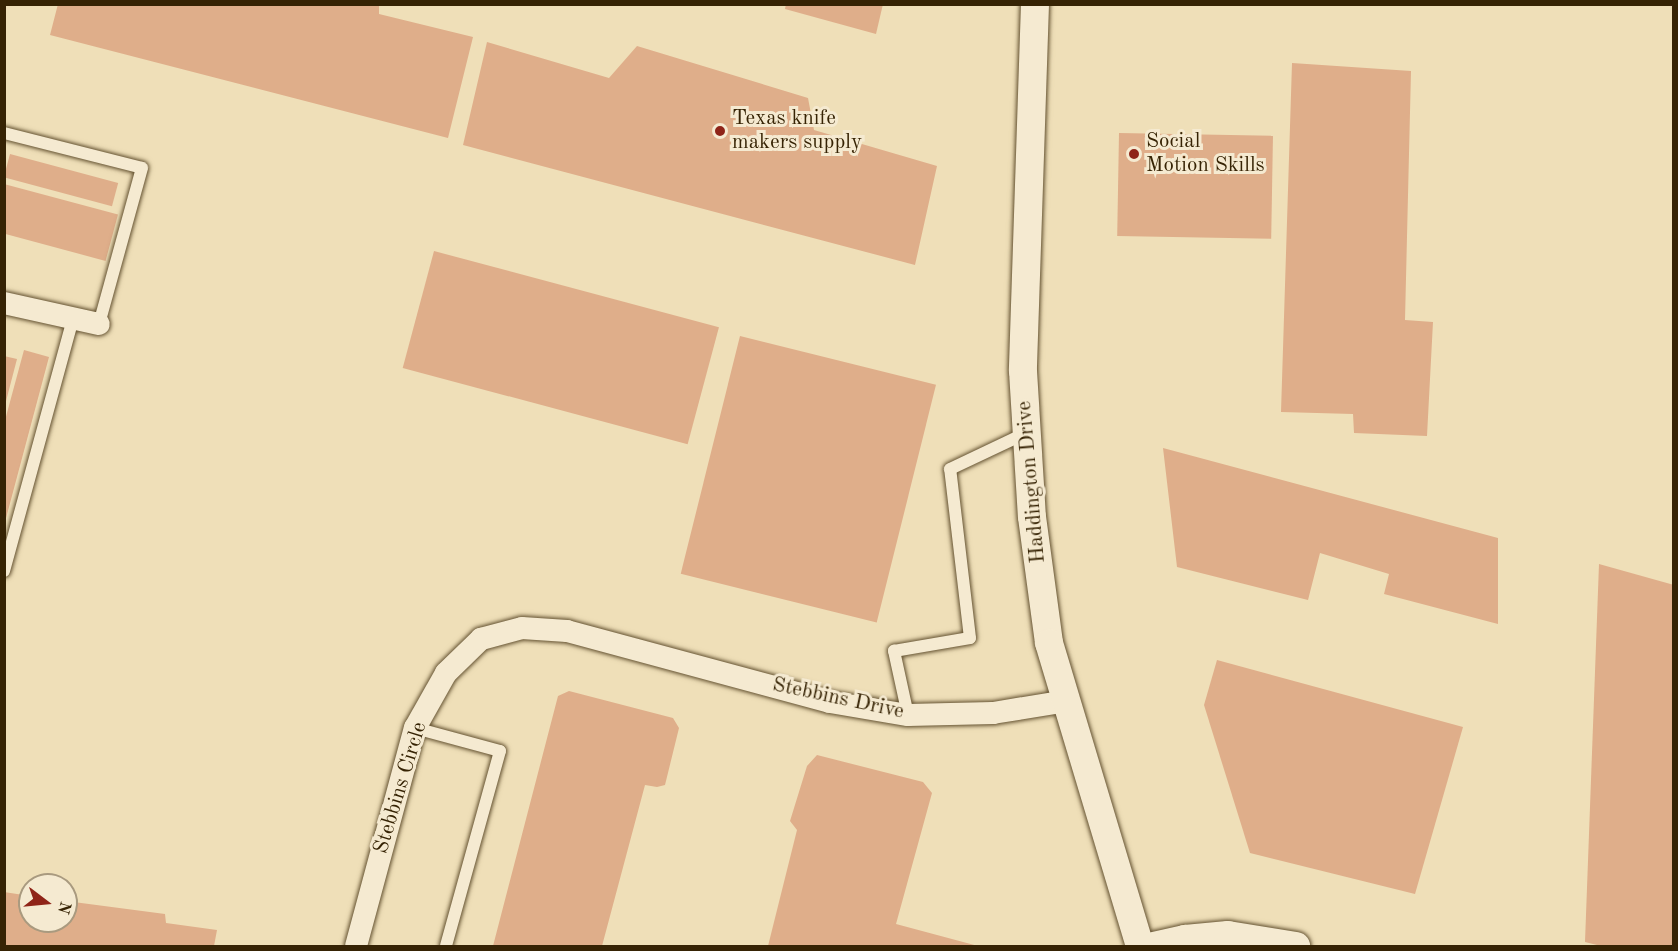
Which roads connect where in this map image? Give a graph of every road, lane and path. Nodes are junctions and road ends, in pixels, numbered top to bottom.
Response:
1 (1035, 4) edge
2 (4, 133) edge
3 (4, 303) edge
4 (73, 319) junction
5 (99, 324) joint
6 (1027, 432) junction
7 (9, 538) edge
8 (4, 571) edge
9 (718, 671) joint
10 (1066, 701) junction
11 (908, 715) junction
12 (415, 728) junction
13 (356, 946) edge
14 (446, 946) edge
15 (1140, 946) edge
16 (1154, 946) edge
17 (1296, 946) edge

1 - 6 street, Haddington Drive
2 - 5 lane
3 - 4 street
4 - 5 street
4 - 7 lane
6 - 10 street, Haddington Drive
6 - 11 lane
7 - 8 lane
9 - 11 street, Stebbins Drive
9 - 12 street, Stebbins Circle
10 - 11 street, Stebbins Drive
10 - 15 street, Haddington Drive
12 - 13 street, Stebbins Circle
12 - 14 lane
16 - 17 street

